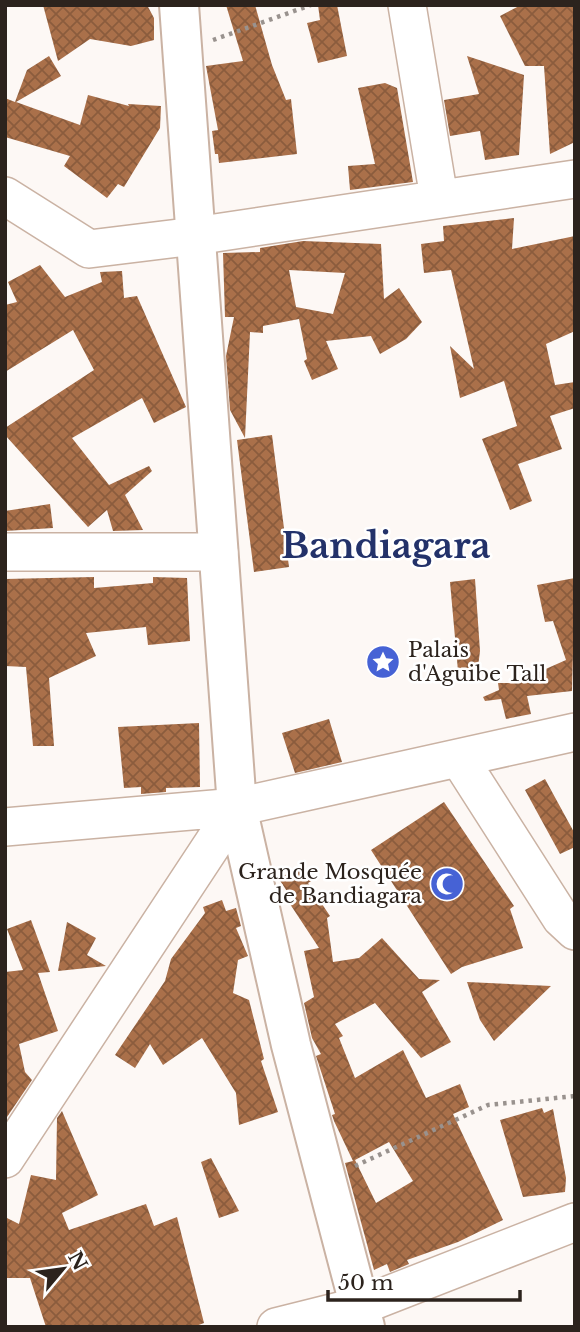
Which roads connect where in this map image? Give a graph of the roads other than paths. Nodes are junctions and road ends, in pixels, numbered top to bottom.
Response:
1 (179, 5) edge
2 (407, 5) edge
3 (575, 179) edge
4 (5, 196) edge
5 (439, 198) junction
6 (195, 236) junction
7 (5, 552) edge
8 (219, 552) junction
9 (575, 732) edge
10 (460, 760) junction
11 (237, 807) junction
12 (5, 827) edge
13 (575, 931) edge
14 (5, 1159) edge
15 (575, 1222) edge
16 (362, 1316) edge
17 (276, 1327) edge

1 - 6 main road
2 - 5 street
3 - 5 street
4 - 6 street
5 - 6 street
6 - 8 main road
7 - 8 street
8 - 11 main road
9 - 10 street
10 - 11 street
10 - 13 street
11 - 12 street
11 - 14 street
11 - 16 main road
15 - 16 street
16 - 17 street

